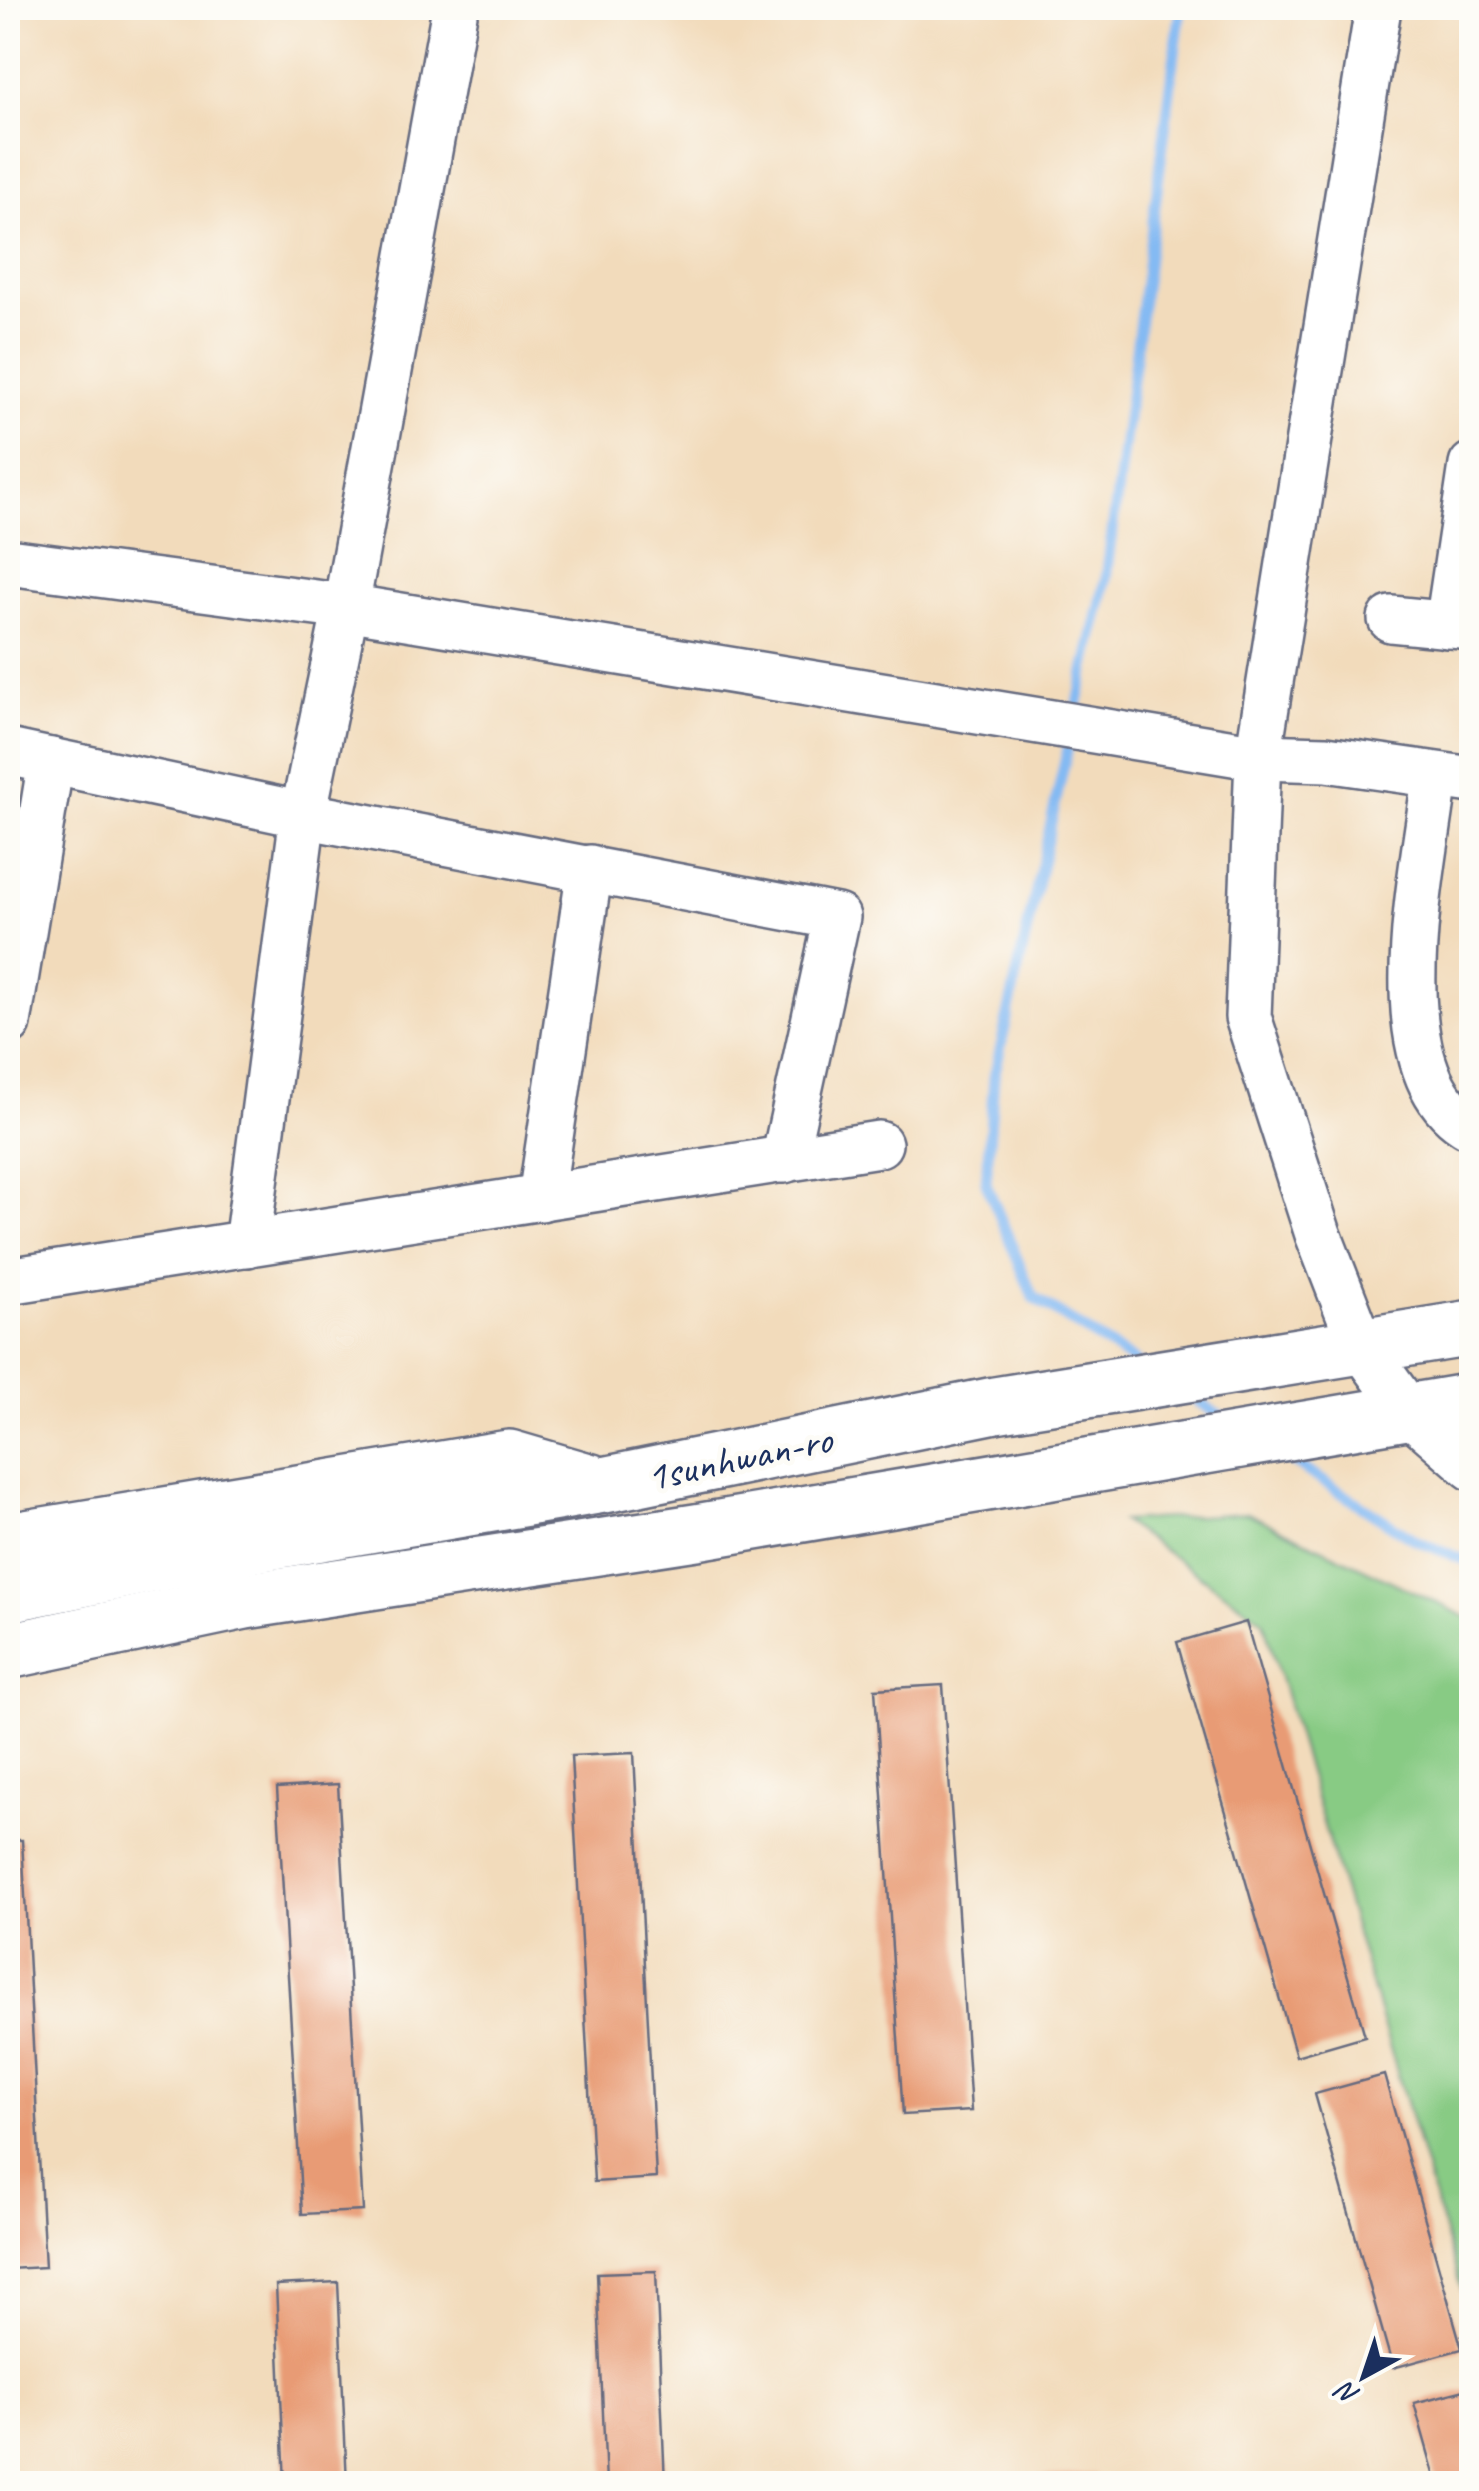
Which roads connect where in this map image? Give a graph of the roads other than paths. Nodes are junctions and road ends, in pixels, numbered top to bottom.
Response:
1 (455, 8) edge
2 (1378, 8) edge
3 (1472, 466) edge
4 (8, 562) edge
5 (346, 607) junction
6 (1390, 619) dead end
7 (1460, 626) edge
8 (29, 756) edge
9 (1258, 757) junction
10 (1453, 778) edge
11 (303, 814) junction
12 (590, 868) junction
13 (8, 1023) edge
14 (1472, 1127) edge
15 (880, 1144) dead end
16 (784, 1160) junction
17 (541, 1198) junction
18 (247, 1244) junction
19 (8, 1282) edge
20 (1472, 1328) edge
21 (1362, 1347) junction
22 (1472, 1400) edge
23 (1409, 1412) junction
24 (1472, 1467) edge
25 (604, 1485) junction
26 (696, 1532) junction
27 (8, 1541) edge
28 (8, 1594) edge
29 (8, 1651) edge
30 (8, 1687) edge

1 - 5 street
2 - 9 street
3 - 7 street
4 - 5 street
5 - 9 street
5 - 11 street
6 - 7 street
8 - 11 street
8 - 13 street
9 - 10 street
9 - 21 street
10 - 14 street
11 - 12 street
11 - 18 street
12 - 16 street
12 - 17 street
15 - 16 street
16 - 17 street
17 - 18 street
18 - 19 street
20 - 21 street, 1sunhwan-ro
21 - 23 street
21 - 25 street, 1sunhwan-ro
22 - 23 street, 1sunhwan-ro
23 - 24 street
23 - 26 street, 1sunhwan-ro
25 - 27 street
25 - 28 street, 1sunhwan-ro
26 - 29 street, 1sunhwan-ro
26 - 30 street

